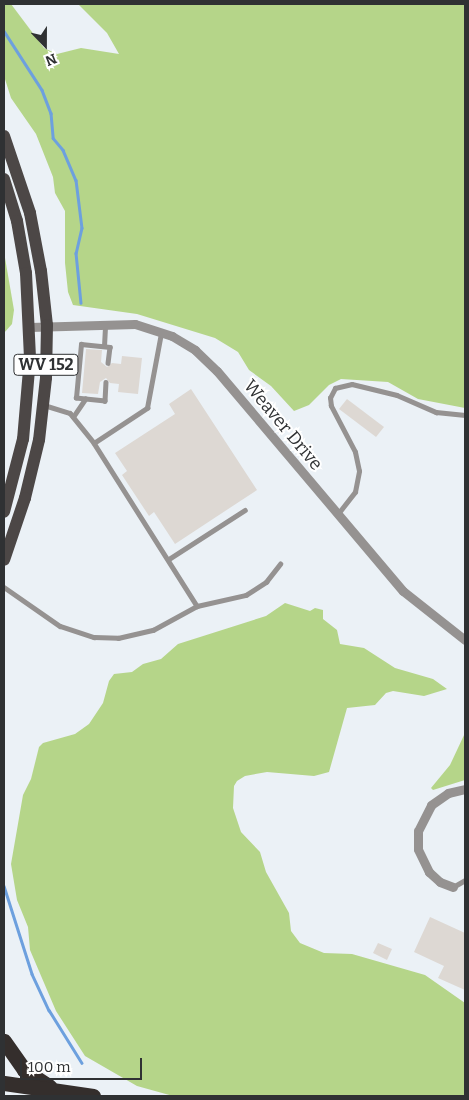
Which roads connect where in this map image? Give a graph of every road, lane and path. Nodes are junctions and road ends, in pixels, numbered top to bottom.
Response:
1 (4, 136) edge
2 (4, 179) edge
3 (106, 323) junction
4 (46, 325) junction
5 (30, 327) junction
6 (161, 331) junction
7 (104, 346) junction
8 (108, 363) dead end
9 (106, 382) dead end
10 (85, 399) junction
11 (44, 405) junction
12 (465, 415) edge
13 (73, 417) junction
14 (94, 443) junction
15 (245, 510) dead end
16 (4, 512) edge
17 (337, 516) junction
18 (169, 559) junction
19 (4, 560) edge
20 (280, 564) dead end
21 (4, 587) edge
22 (197, 606) junction
23 (465, 640) edge
24 (465, 789) edge
25 (465, 880) edge
26 (453, 887) joint
27 (4, 1041) edge
28 (4, 1083) edge
29 (4, 1090) edge
30 (62, 1092) junction
31 (46, 1096) edge
32 (93, 1096) edge

1 - 4 main road, WV 152
2 - 5 main road, WV 152
3 - 4 street, Weaver Drive
3 - 6 street, Weaver Drive
3 - 7 lane
4 - 5 street, Weaver Drive
4 - 11 main road, WV 152
5 - 16 main road, WV 152
6 - 14 lane
6 - 17 street, Weaver Drive
7 - 8 lane
7 - 10 lane
9 - 10 lane
10 - 13 lane
11 - 13 lane
11 - 19 main road, WV 152
12 - 17 lane
13 - 14 lane
14 - 18 lane
15 - 18 lane
17 - 23 street, Weaver Drive
18 - 22 lane
20 - 22 lane
21 - 22 lane
24 - 26 street
25 - 26 lane
27 - 30 highway
28 - 30 highway
29 - 31 highway
30 - 32 highway

